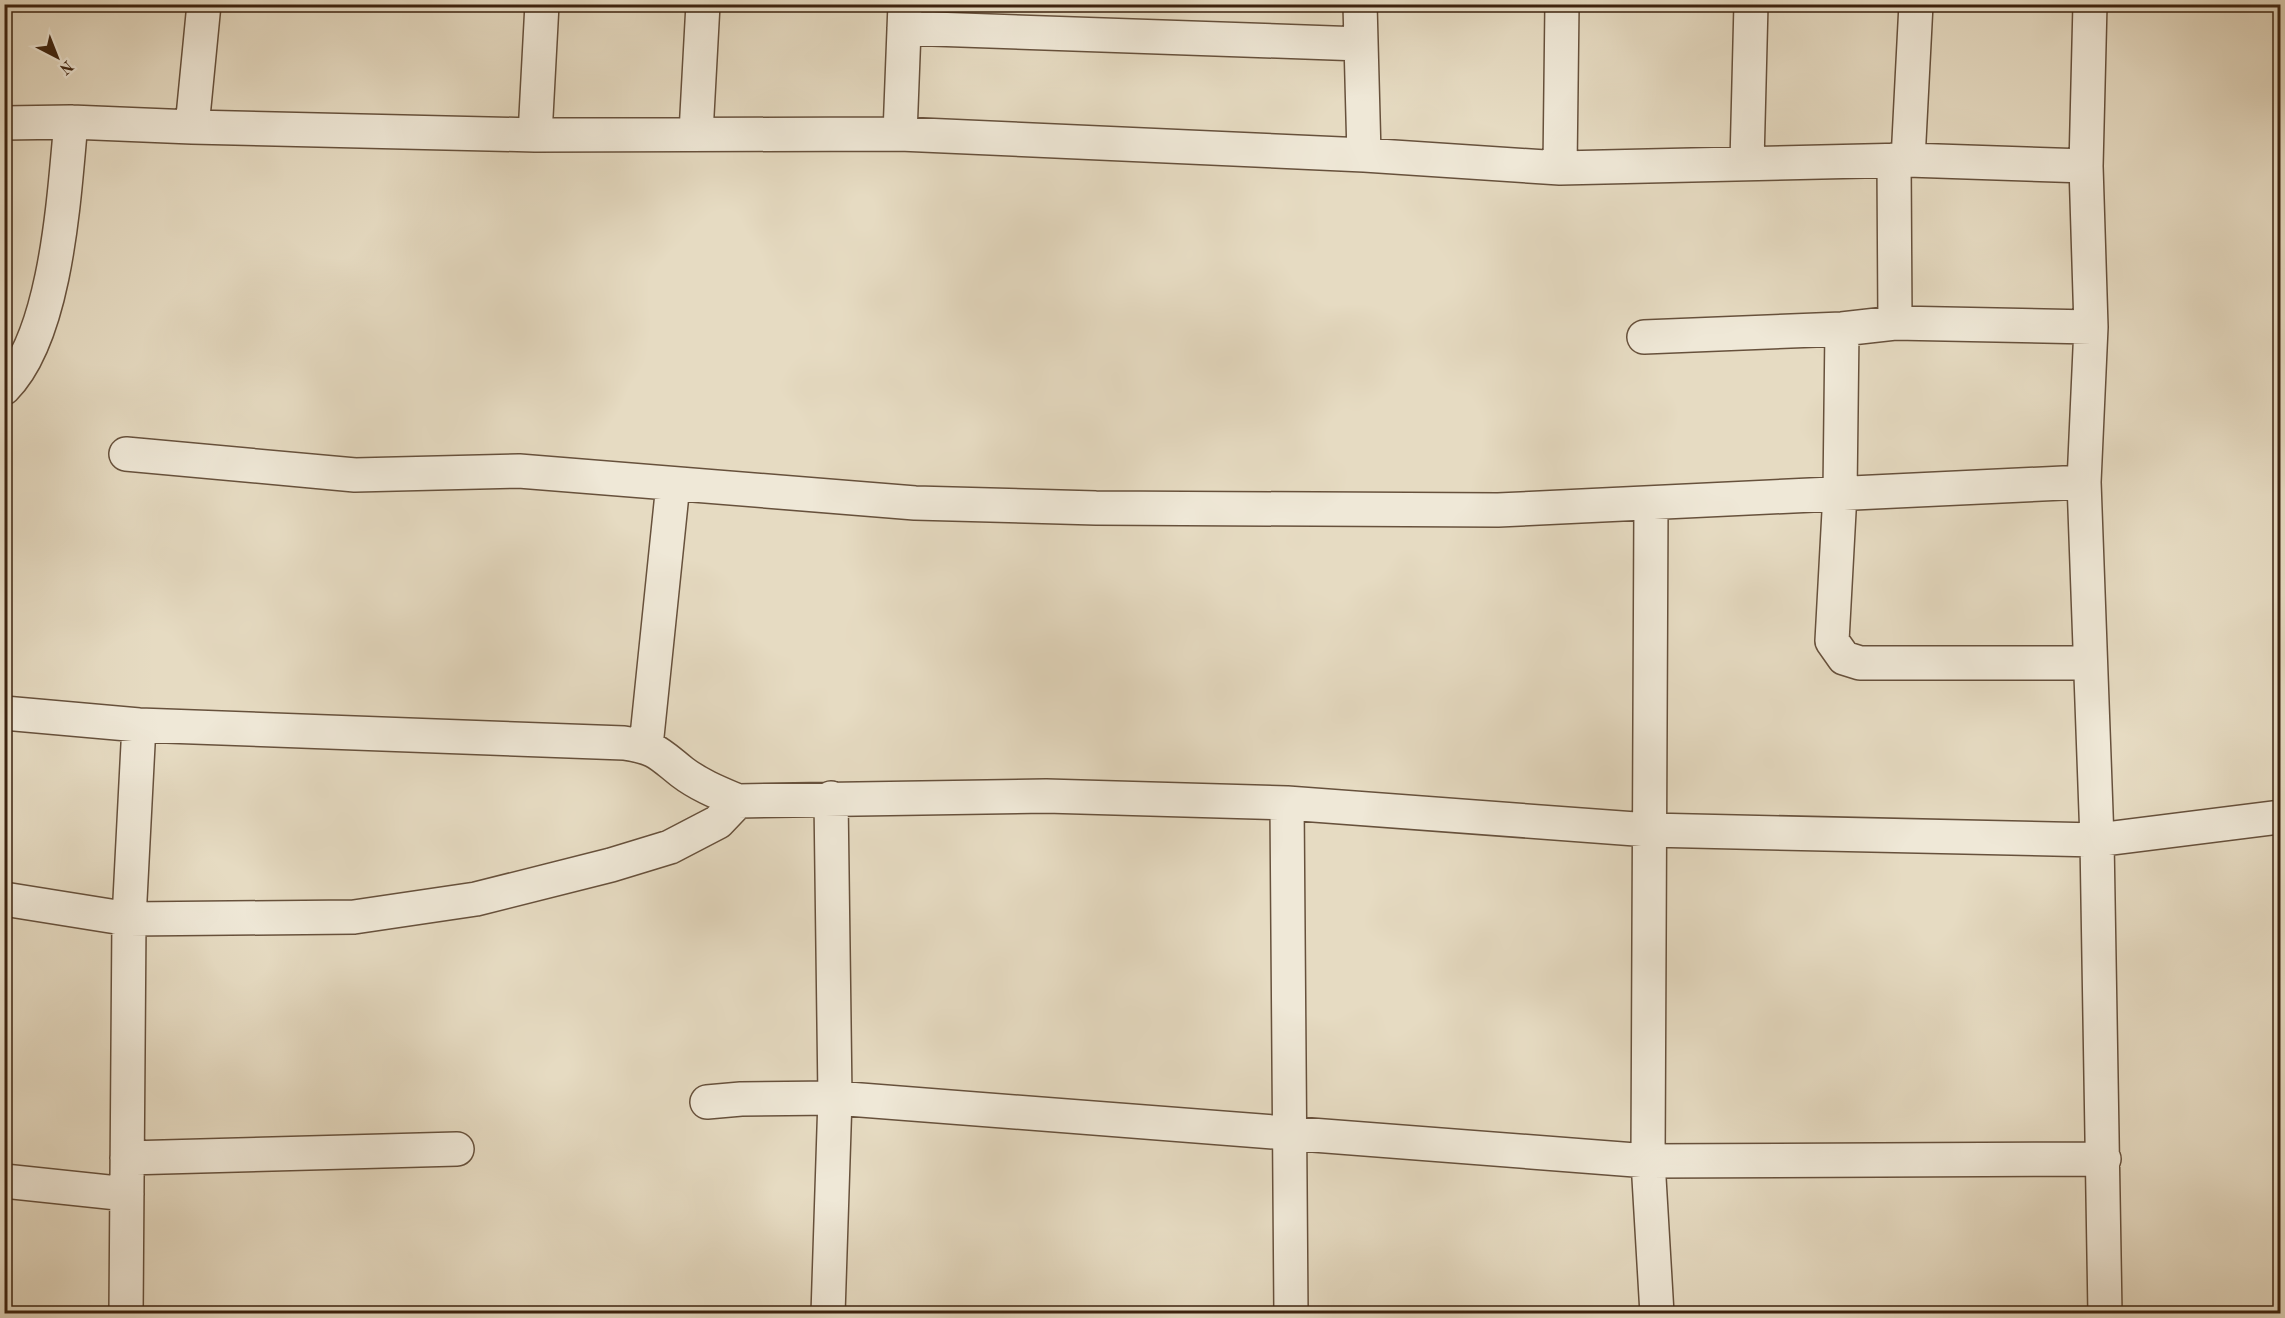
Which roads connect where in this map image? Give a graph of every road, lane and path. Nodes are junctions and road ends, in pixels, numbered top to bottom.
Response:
1 (204, 4) edge
2 (542, 4) edge
3 (703, 4) edge
4 (1360, 4) edge
5 (1562, 4) edge
6 (1751, 4) edge
7 (1916, 4) edge
8 (2090, 4) edge
9 (904, 16) edge
10 (1361, 44) junction
11 (71, 122) junction
12 (4, 123) edge
13 (192, 128) junction
14 (696, 133) junction
15 (900, 134) junction
16 (535, 135) junction
17 (1364, 155) junction
18 (1901, 160) junction
19 (1747, 162) junction
20 (2086, 166) junction
21 (1560, 168) junction
22 (1895, 323) junction
23 (2091, 327) junction
24 (1842, 329) junction
25 (1644, 337) dead end
26 (4, 388) edge
27 (126, 454) dead end
28 (2084, 482) junction
29 (673, 483) junction
30 (1840, 493) junction
31 (1651, 504) junction
32 (2089, 663) junction
33 (4, 713) edge
34 (139, 725) junction
35 (646, 746) junction
36 (831, 798) junction
37 (738, 801) junction
38 (1287, 803) junction
39 (2280, 817) edge
40 (1649, 830) junction
41 (2097, 840) junction
42 (4, 899) edge
43 (129, 919) junction
44 (835, 1098) junction
45 (707, 1102) dead end
46 (1288, 1134) junction
47 (457, 1149) dead end
48 (127, 1158) junction
49 (2104, 1159) junction
50 (1648, 1161) junction
51 (4, 1181) edge
52 (127, 1194) junction
53 (126, 1314) edge
54 (828, 1314) edge
55 (1290, 1314) edge
56 (1657, 1314) edge
57 (2105, 1314) edge

1 - 13 street
2 - 16 street
3 - 14 street
4 - 10 street
5 - 21 street
6 - 19 street
7 - 18 street
8 - 20 street
9 - 10 street
9 - 15 street
10 - 17 street
11 - 12 street
11 - 13 street
11 - 26 street
13 - 16 street
14 - 15 street
14 - 16 street
15 - 17 street
17 - 21 street
18 - 19 street
18 - 20 street
18 - 22 street
19 - 21 street
20 - 23 street
22 - 23 street
22 - 24 street
23 - 28 street
24 - 25 street
24 - 30 street
27 - 29 street
28 - 30 street
28 - 32 street
29 - 31 street
29 - 35 street
30 - 31 street
30 - 32 street
31 - 40 street
32 - 41 street
33 - 34 street
34 - 35 street
34 - 43 street
35 - 37 street
36 - 37 street
36 - 38 street
36 - 44 street
37 - 43 street
38 - 40 street
38 - 46 street
39 - 41 street
40 - 41 street
40 - 50 street
41 - 49 street
42 - 43 street
43 - 48 street
44 - 45 street
44 - 46 street
44 - 54 street
46 - 50 street
46 - 55 street
47 - 48 street
48 - 52 street
49 - 50 street
49 - 57 street
50 - 56 street
51 - 52 street
52 - 53 street

